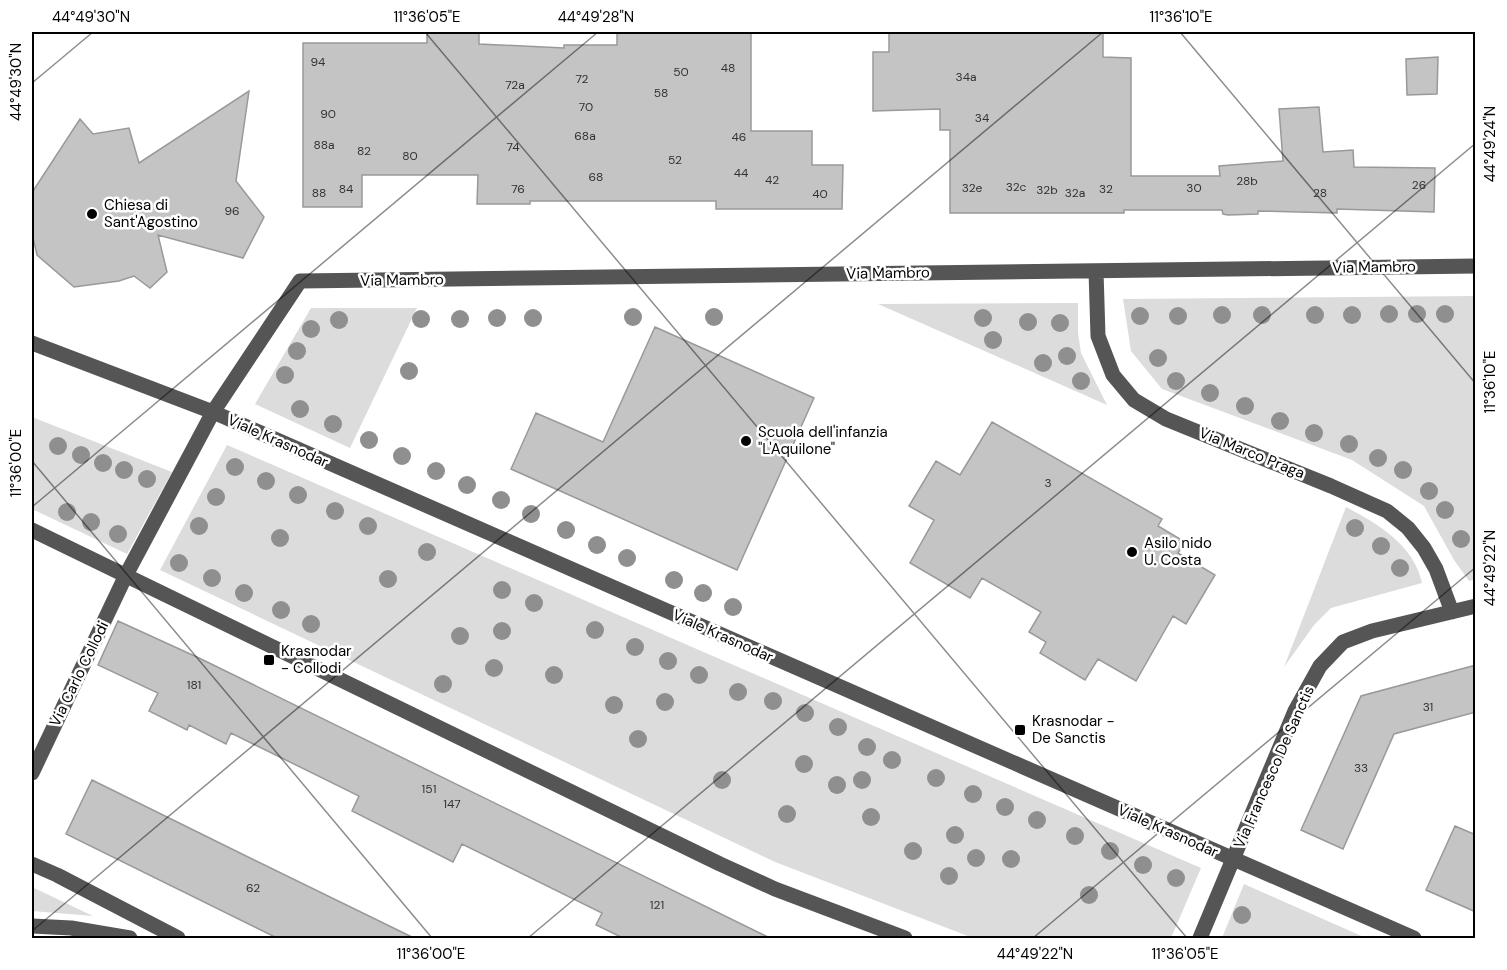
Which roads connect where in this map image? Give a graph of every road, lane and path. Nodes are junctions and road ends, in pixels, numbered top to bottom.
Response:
1 (1476, 266) edge
2 (1096, 270) junction
3 (32, 344) edge
4 (213, 412) junction
5 (32, 530) edge
6 (126, 575) junction
7 (1476, 606) edge
8 (1452, 612) junction
9 (32, 773) edge
10 (1234, 860) junction
11 (32, 864) edge
12 (32, 926) edge
13 (130, 939) edge
14 (177, 939) edge
15 (904, 939) edge
16 (1200, 939) edge
17 (1414, 939) edge

1 - 2 street, Via Mambro
2 - 4 street, Via Mambro
2 - 8 street, Via Marco Praga
3 - 4 street, Viale Krasnodar
4 - 6 street, Viale Krasnodar
4 - 10 street, Viale Krasnodar
5 - 6 street
6 - 9 street, Via Carlo Collodi
6 - 15 street
7 - 8 street, Via Francesco De Sanctis
8 - 10 street, Via Francesco De Sanctis
10 - 16 street, Viale Krasnodar
10 - 17 street, Viale Krasnodar
11 - 14 street
12 - 13 street

